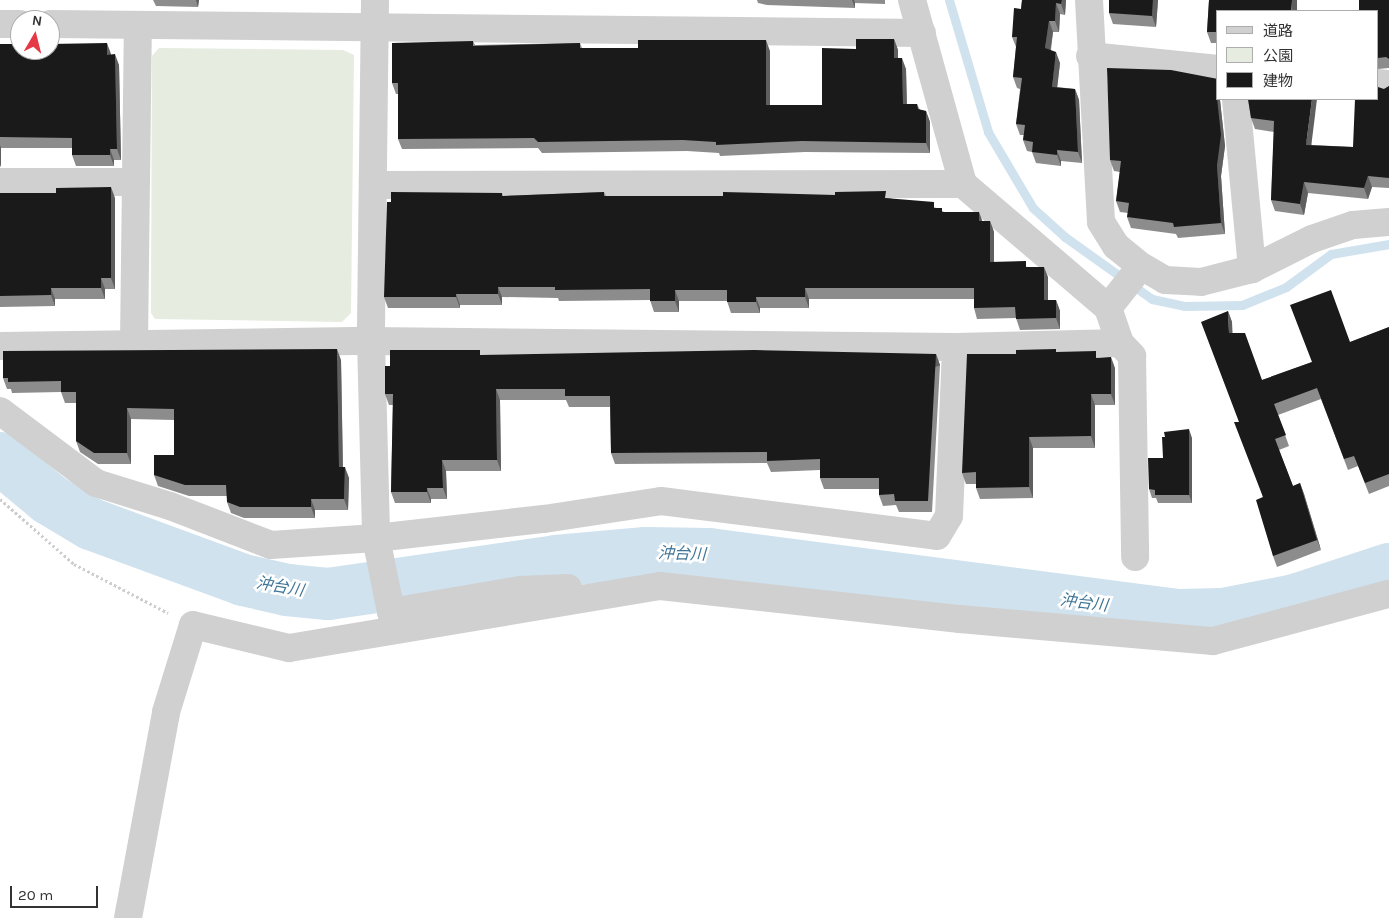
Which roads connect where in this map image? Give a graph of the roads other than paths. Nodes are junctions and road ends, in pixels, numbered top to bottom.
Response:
1 (375, 0) edge
2 (912, 0) edge
3 (1089, 0) edge
4 (60, 24) edge
5 (138, 25) junction
6 (374, 28) junction
7 (922, 34) junction
8 (1090, 56) junction
9 (1216, 69) edge
10 (1236, 100) edge
11 (0, 182) edge
12 (136, 182) junction
13 (963, 184) junction
14 (373, 185) junction
15 (1389, 222) edge
16 (1141, 266) junction
17 (1252, 269) junction
18 (1108, 308) junction
19 (371, 341) junction
20 (134, 343) junction
21 (1120, 343) junction
22 (0, 346) edge
23 (956, 346) junction
24 (0, 411) edge
25 (379, 547) junction
26 (1135, 557) dead end
27 (660, 586) junction
28 (1389, 594) edge
29 (128, 918) edge

1 - 6 street
2 - 7 street
3 - 8 street
4 - 5 street
5 - 6 street
5 - 12 street
6 - 7 street
6 - 14 street
7 - 13 street
8 - 9 street
8 - 16 street
10 - 17 street
11 - 12 street
12 - 20 street
13 - 14 street
13 - 18 street
14 - 19 street
15 - 17 street
16 - 17 street
16 - 18 street
18 - 21 street
19 - 20 street
19 - 23 street
19 - 25 street
20 - 22 street
21 - 23 street
21 - 26 street
23 - 25 street
24 - 25 street
25 - 27 street
27 - 28 street
27 - 29 street

